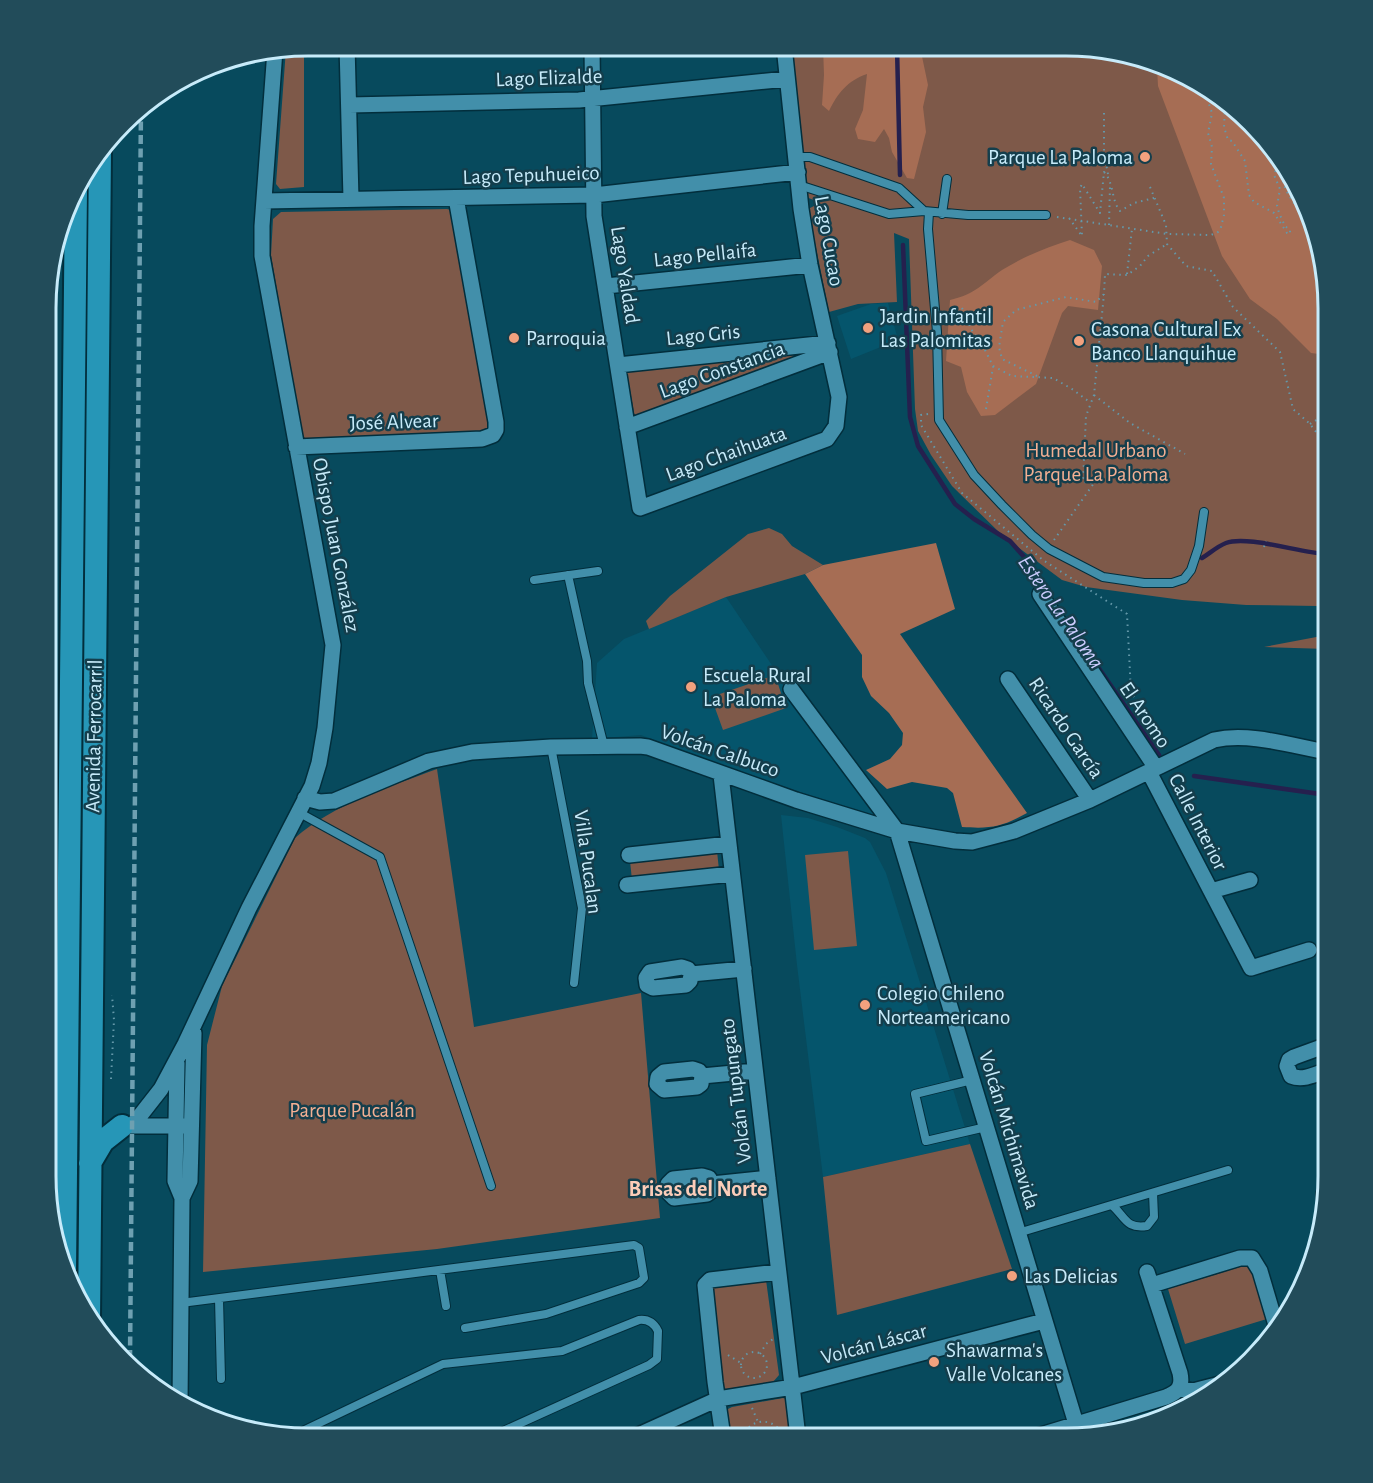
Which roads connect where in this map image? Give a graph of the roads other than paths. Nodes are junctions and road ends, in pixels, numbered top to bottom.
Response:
1 (347, 56) edge
2 (592, 56) edge
3 (785, 56) edge
4 (274, 58) edge
5 (787, 79) junction
6 (593, 99) junction
7 (349, 105) junction
8 (796, 157) junction
9 (100, 165) edge
10 (798, 179) junction
11 (947, 179) dead end
12 (594, 195) junction
13 (456, 198) junction
14 (351, 200) junction
15 (264, 201) junction
16 (76, 209) edge
17 (927, 212) junction
18 (942, 213) junction
19 (1046, 215) dead end
20 (810, 265) junction
21 (606, 286) junction
22 (829, 348) junction
23 (618, 365) junction
24 (627, 427) junction
25 (827, 439) joint
26 (296, 447) junction
27 (640, 508) joint
28 (1204, 512) dead end
29 (598, 571) dead end
30 (568, 575) junction
31 (534, 580) dead end
32 (1040, 594) dead end
33 (1008, 678) dead end
34 (791, 689) dead end
35 (604, 746) junction
36 (550, 747) junction
37 (1318, 751) edge
38 (1152, 770) junction
39 (721, 775) junction
40 (1090, 800) junction
41 (301, 805) junction
42 (897, 831) junction
43 (729, 844) junction
44 (628, 855) dead end
45 (732, 874) junction
46 (1250, 880) dead end
47 (627, 885) dead end
48 (1211, 891) junction
49 (1309, 950) dead end
50 (744, 969) junction
51 (691, 974) dead end
52 (574, 983) dead end
53 (195, 1021) junction
54 (1318, 1049) edge
55 (178, 1057) junction
56 (755, 1071) junction
57 (1318, 1073) edge
58 (702, 1076) dead end
59 (972, 1080) junction
60 (66, 1125) junction
61 (90, 1125) junction
62 (127, 1126) junction
63 (183, 1126) junction
64 (986, 1126) junction
65 (90, 1165) junction
66 (1228, 1170) dead end
67 (768, 1178) junction
68 (712, 1184) dead end
69 (491, 1186) dead end
70 (1153, 1193) junction
71 (1112, 1205) junction
72 (1018, 1233) junction
73 (65, 1244) edge
74 (441, 1270) junction
75 (778, 1272) junction
76 (219, 1299) junction
77 (89, 1301) edge
78 (181, 1303) junction
79 (446, 1306) dead end
80 (1273, 1317) edge
81 (1044, 1321) junction
82 (465, 1328) dead end
83 (221, 1379) dead end
84 (793, 1387) junction
85 (1179, 1388) junction
86 (1197, 1390) edge
87 (180, 1393) edge
88 (716, 1400) junction
89 (1094, 1425) edge
90 (1077, 1427) edge
91 (309, 1428) edge
92 (510, 1428) edge
93 (654, 1428) edge
94 (721, 1428) edge
95 (791, 1428) edge

1 - 7 street
2 - 6 street, Lago Yaldad
3 - 5 street, Lago Cucao
4 - 15 street, Obispo Juan González
5 - 6 street, Lago Elizalde
5 - 8 street, Lago Cucao
6 - 7 street, Lago Elizalde
6 - 12 street, Lago Yaldad
7 - 14 street
8 - 10 street, Lago Cucao
8 - 17 lane
9 - 61 main road, Avenida Ferrocarril
10 - 12 street, Lago Tepuhueico
10 - 17 lane
10 - 20 street, Lago Cucao
11 - 18 lane
12 - 13 street, Lago Tepuhueico
12 - 21 street, Lago Yaldad
13 - 14 street, Lago Tepuhueico
13 - 26 street, José Alvear
14 - 15 street, Lago Tepuhueico
15 - 26 street, Obispo Juan González
16 - 60 main road, Avenida Ferrocarril
17 - 18 lane
17 - 28 lane
18 - 19 lane
20 - 21 street, Lago Pellaifa
20 - 22 street, Lago Cucao
21 - 23 street, Lago Yaldad
22 - 23 street, Lago Gris
22 - 24 street, Lago Constancia
22 - 25 street, Lago Cucao
23 - 24 street, Lago Yaldad
24 - 27 street, Lago Yaldad
25 - 27 street, Lago Chaihuata
26 - 41 street, Obispo Juan González
29 - 30 lane
30 - 31 lane
30 - 35 lane
32 - 38 street, El Aromo
33 - 40 street, Ricardo García
34 - 42 street, Volcán Michimavida
35 - 36 street, Volcán Calbuco
35 - 39 street, Volcán Calbuco
36 - 41 street, Volcán Calbuco
36 - 52 lane, Villa Pucalan
37 - 38 street, Volcán Calbuco
38 - 40 street, Volcán Calbuco
38 - 48 street, Calle Interior
39 - 42 street, Volcán Calbuco
39 - 43 street, Volcán Tupungato
40 - 42 street, Volcán Calbuco
41 - 53 street, Obispo Juan González
41 - 69 lane
42 - 59 street, Volcán Michimavida
43 - 44 street
43 - 45 street, Volcán Tupungato
45 - 47 street
45 - 50 street, Volcán Tupungato
46 - 48 street, Calle Interior
48 - 49 street, Calle Interior
50 - 51 street
50 - 56 street, Volcán Tupungato
53 - 55 street, Obispo Juan González
53 - 63 street, Obispo Juan González
54 - 57 street
55 - 62 street, Obispo Juan González
55 - 63 street, Obispo Juan González
56 - 58 street
56 - 67 street, Volcán Tupungato
59 - 64 street, Volcán Michimavida
59 - 64 lane
60 - 61 main road
60 - 73 main road, Avenida Ferrocarril
61 - 62 street
61 - 65 main road, Avenida Ferrocarril
62 - 63 street
62 - 65 main road
63 - 78 street
64 - 72 street, Volcán Michimavida
65 - 77 main road, Avenida Ferrocarril
66 - 70 lane
67 - 68 street
67 - 75 street, Volcán Tupungato
70 - 71 lane
70 - 71 lane
71 - 72 lane
72 - 81 street, Volcán Michimavida
74 - 76 lane
74 - 79 lane
74 - 82 lane
75 - 84 street, Volcán Tupungato
75 - 88 street
76 - 78 lane
76 - 83 lane
78 - 87 street
80 - 85 street
81 - 84 street, Volcán Láscar
81 - 90 street, Volcán Michimavida
84 - 88 street, Volcán Láscar
84 - 95 street, Volcán Tupungato
85 - 86 street
85 - 89 street
88 - 93 street, Volcán Láscar
88 - 94 street
91 - 92 lane

